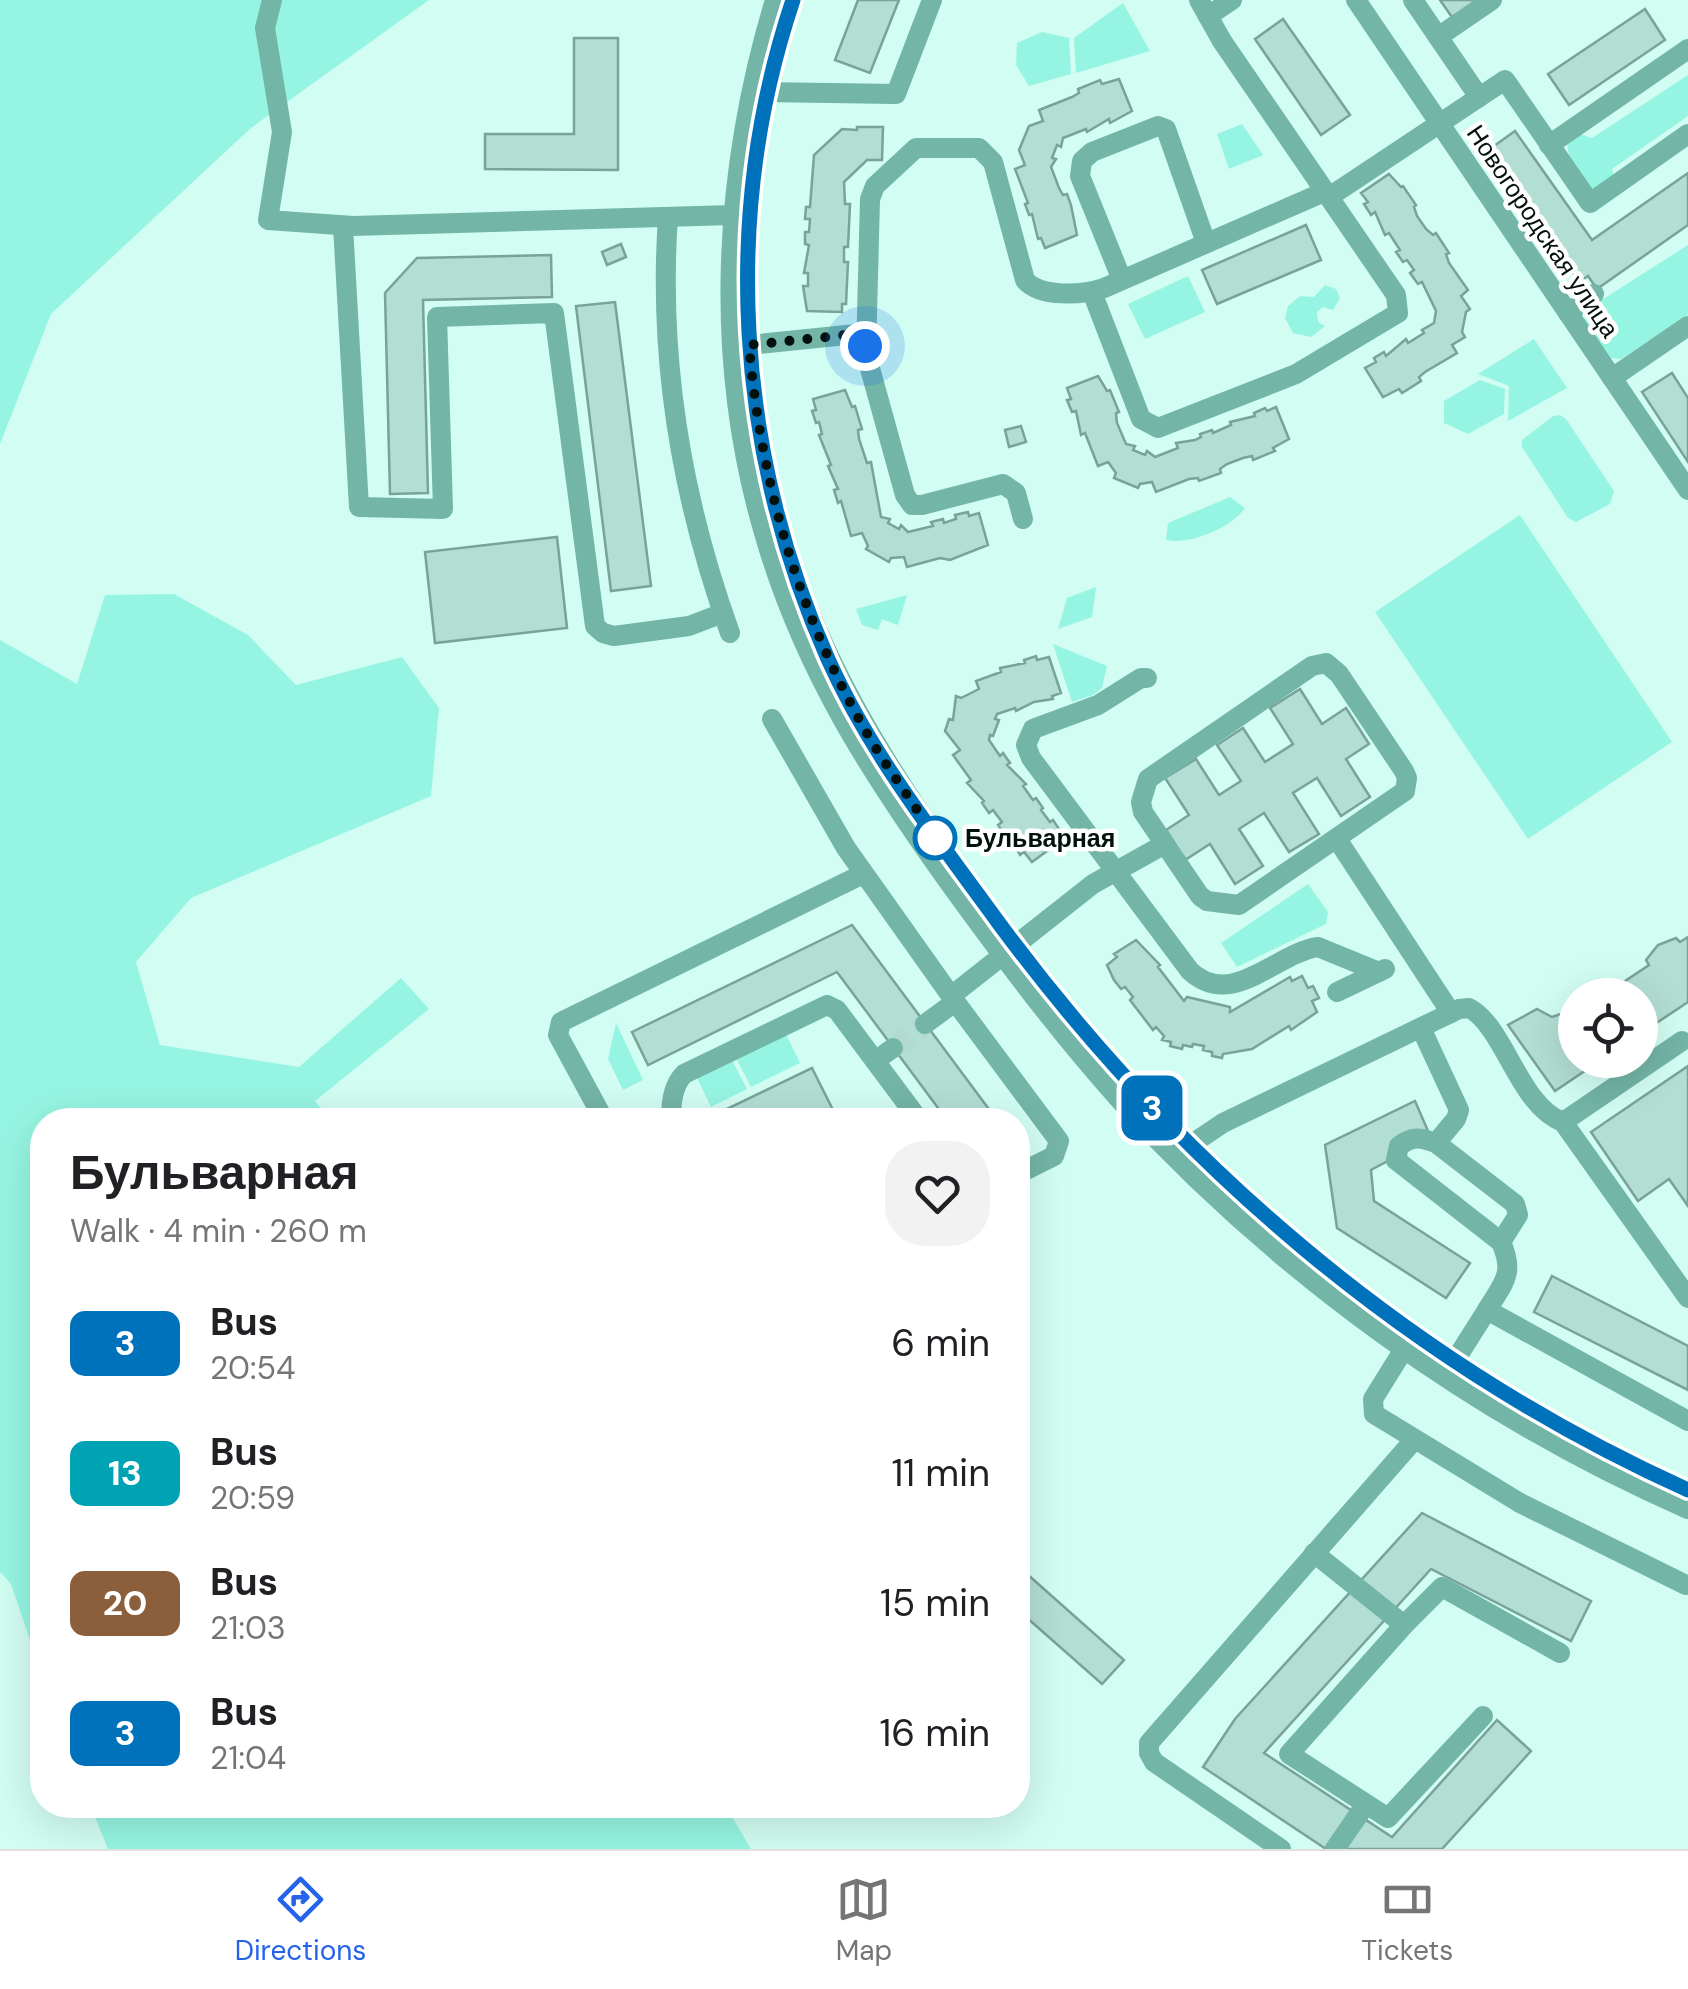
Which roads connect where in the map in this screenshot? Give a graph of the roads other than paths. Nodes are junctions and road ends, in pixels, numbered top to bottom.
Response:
1 (272, 0) edge
2 (774, 0) edge
3 (793, 0) edge
4 (932, 0) edge
5 (1232, 0) edge
6 (1356, 0) edge
7 (1413, 0) edge
8 (1492, 0) edge
9 (1204, 8) edge
10 (1438, 37) junction
11 (1688, 49) edge
12 (759, 92) junction
13 (1478, 97) junction
14 (1440, 123) junction
15 (1688, 134) edge
16 (1549, 145) junction
17 (1326, 195) junction
18 (732, 215) junction
19 (668, 216) junction
20 (343, 226) junction
21 (1206, 243) junction
22 (1122, 280) junction
23 (1092, 292) junction
24 (1594, 294) dead end
25 (1568, 312) junction
26 (866, 333) junction
27 (1685, 334) edge
28 (741, 346) junction
29 (1612, 378) junction
30 (1688, 490) edge
31 (1023, 520) dead end
32 (1147, 678) dead end
33 (772, 719) dead end
34 (1337, 838) junction
35 (1165, 844) junction
36 (1114, 873) junction
37 (863, 874) junction
38 (1008, 950) junction
39 (1338, 992) dead end
40 (953, 999) junction
41 (1451, 1013) junction
42 (925, 1024) tunnel mouth
43 (1421, 1028) junction
44 (1682, 1041) dead end
45 (893, 1048) tunnel mouth
46 (875, 1061) junction
47 (598, 1108) edge
48 (671, 1108) edge
49 (910, 1108) edge
50 (1563, 1122) junction
51 (1436, 1143) junction
52 (1181, 1150) junction
53 (1030, 1168) edge
54 (1501, 1242) junction
55 (1688, 1298) edge
56 (1487, 1310) junction
57 (1409, 1342) junction
58 (1450, 1368) junction
59 (1688, 1421) edge
60 (1414, 1440) junction
61 (1688, 1490) edge
62 (1688, 1508) edge
63 (1314, 1554) junction
64 (1686, 1585) edge
65 (1404, 1625) junction
66 (1560, 1652) dead end
67 (1483, 1716) dead end
68 (1366, 1804) junction
69 (1281, 1849) edge
70 (1335, 1849) edge

1 - 20 street
2 - 12 street
3 - 12 street
4 - 12 street
5 - 9 street
6 - 14 street, Новогородская улица
7 - 10 street
8 - 10 street
9 - 17 street
10 - 13 street
11 - 16 street
12 - 18 street
12 - 28 street
13 - 14 street
13 - 16 street
14 - 17 street
14 - 25 street, Новогородская улица
15 - 16 street
17 - 21 street
17 - 23 street
18 - 19 street
18 - 28 street
19 - 20 street
19 - 20 street
21 - 22 street
21 - 22 street
22 - 23 street
23 - 26 street
24 - 25 street
25 - 29 street, Новогородская улица
26 - 28 street
26 - 31 street
27 - 29 street
28 - 38 street
29 - 30 street, Новогородская улица
32 - 36 street
33 - 37 street
34 - 35 street
34 - 35 street
34 - 41 street
35 - 36 street
36 - 38 street
36 - 39 street
37 - 40 street
37 - 47 street
38 - 40 street
38 - 52 street
40 - 42 street
40 - 53 street
41 - 43 street
41 - 50 street
43 - 51 street
43 - 52 street
44 - 50 street
45 - 46 street
46 - 48 street
46 - 49 street
50 - 55 street
51 - 54 street
51 - 54 street
52 - 57 street
54 - 56 street
56 - 58 street
56 - 59 street
57 - 58 street
57 - 60 street
58 - 61 street
58 - 62 street
60 - 63 street
60 - 64 street
63 - 65 street
63 - 69 street
65 - 66 street
65 - 68 street
67 - 68 street
68 - 70 street

